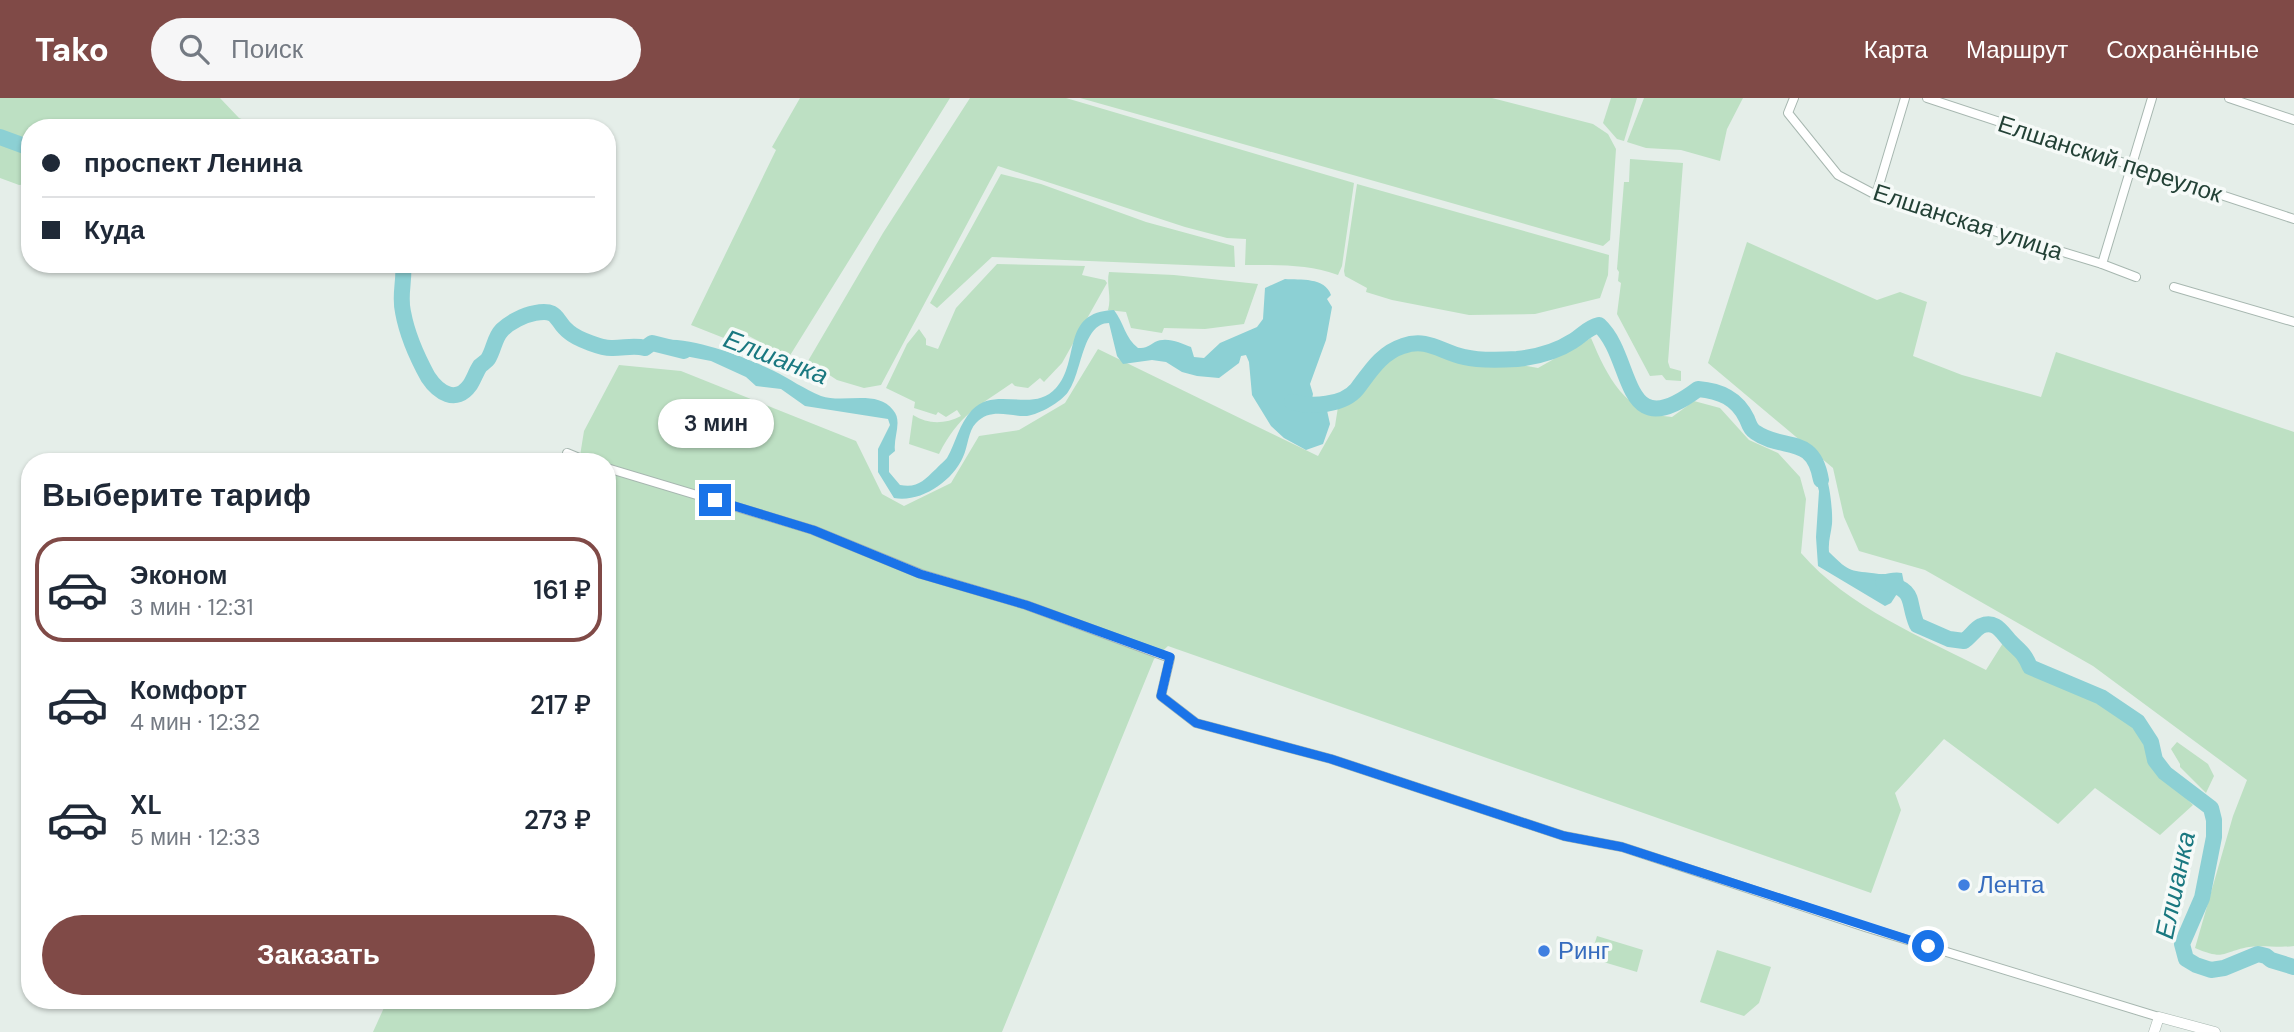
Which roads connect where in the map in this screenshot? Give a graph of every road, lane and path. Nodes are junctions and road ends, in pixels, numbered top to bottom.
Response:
1 (1794, 98) edge
2 (1905, 98) edge
3 (1927, 98) edge
4 (2152, 98) edge
5 (2229, 98) edge
6 (2294, 120) edge
7 (2133, 166) junction
8 (1876, 195) junction
9 (2294, 219) edge
10 (2102, 264) junction
11 (2136, 277) dead end
12 (2174, 287) dead end
13 (2294, 322) edge
14 (616, 471) edge
15 (2159, 1017) junction
16 (2154, 1032) edge
17 (2215, 1032) edge

1 - 8 street, Елшанская улица
2 - 8 street
3 - 7 street, Елшанский переулок
4 - 7 street
5 - 6 street
7 - 9 street, Елшанский переулок
7 - 10 street
8 - 10 street, Елшанская улица
10 - 11 street, Елшанская улица
12 - 13 street
14 - 15 street
15 - 16 street
15 - 17 street

